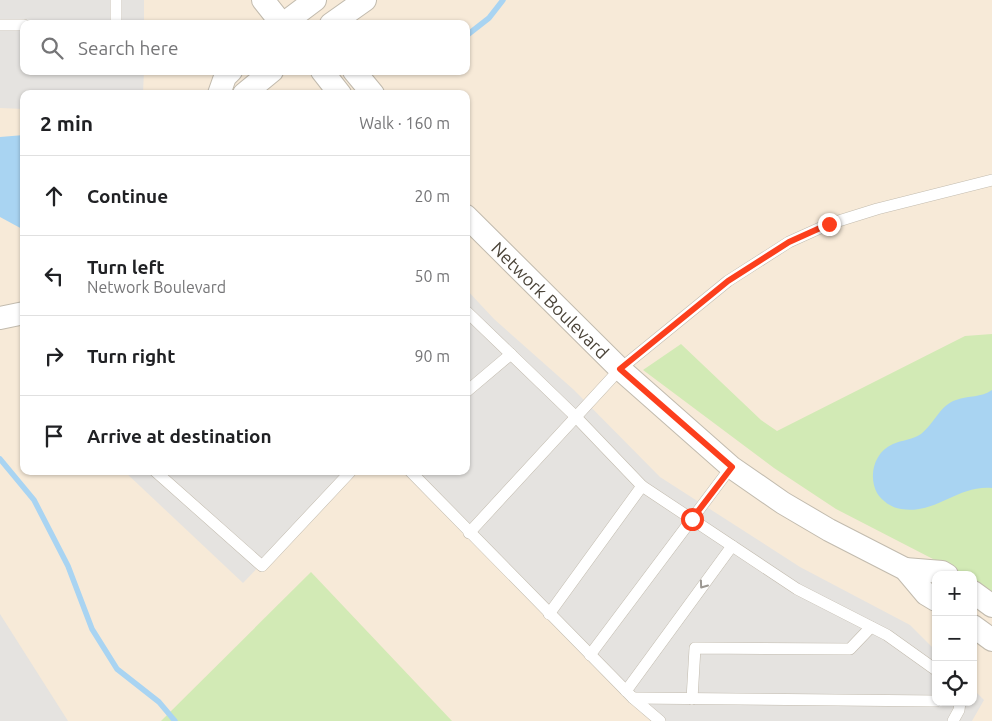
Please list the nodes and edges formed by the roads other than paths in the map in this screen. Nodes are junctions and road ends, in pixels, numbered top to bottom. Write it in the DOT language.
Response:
graph roads {
  1 [pos="116,0"];
  2 [pos="263,0"];
  3 [pos="365,0"];
  4 [pos="305,9"];
  5 [pos="116,20"];
  6 [pos="279,20"];
  7 [pos="288,20"];
  8 [pos="336,20"];
  9 [pos="0,25"];
  10 [pos="20,25"];
  11 [pos="227,75"];
  12 [pos="267,75"];
  13 [pos="325,75"];
  14 [pos="357,75"];
  15 [pos="220,90"];
  16 [pos="249,90"];
  17 [pos="337,90"];
  18 [pos="369,90"];
  19 [pos="992,180"];
  20 [pos="470,220"];
  21 [pos="20,313"];
  22 [pos="470,314"];
  23 [pos="0,318"];
  24 [pos="511,354"];
  25 [pos="620,369"];
  26 [pos="470,389"];
  27 [pos="575,416"];
  28 [pos="732,467"];
  29 [pos="160,475"];
  30 [pos="347,475"];
  31 [pos="414,475"];
  32 [pos="642,486"];
  33 [pos="692,519"];
  34 [pos="469,533"];
  35 [pos="732,546"];
  36 [pos="905,569"];
  37 [pos="932,571"];
  38 [pos="977,595"];
  39 [pos="932,598"];
  40 [pos="992,606"];
  41 [pos="549,614"];
  42 [pos="871,626"];
  43 [pos="977,629"];
  44 [pos="992,640"];
  45 [pos="590,655"];
  46 [pos="932,667"];
  47 [pos="629,694"];
  48 [pos="692,699"];
  49 [pos="932,701"];
  50 [pos="960,706"];
  51 [pos="660,721"];
  52 [pos="952,721"];
  1 -- 5 [label="lane"];
  2 -- 6 [label="street"];
  3 -- 8 [label="street"];
  4 -- 7 [label="street"];
  9 -- 10 [label="lane"];
  11 -- 15 [label="street"];
  12 -- 16 [label="street"];
  13 -- 17 [label="street"];
  14 -- 18 [label="street"];
  19 -- 25 [label="lane"];
  20 -- 25 [label="street, Network Boulevard"];
  21 -- 23 [label="street"];
  22 -- 24 [label="lane"];
  24 -- 26 [label="lane"];
  24 -- 27 [label="lane"];
  25 -- 27 [label="lane"];
  25 -- 28 [label="street, Network Boulevard"];
  27 -- 32 [label="lane"];
  27 -- 34 [label="lane"];
  28 -- 33 [label="lane"];
  28 -- 36 [label="street, Network Boulevard"];
  29 -- 30 [label="lane"];
  31 -- 34 [label="lane"];
  32 -- 33 [label="lane"];
  32 -- 41 [label="lane"];
  33 -- 35 [label="lane"];
  33 -- 45 [label="lane"];
  34 -- 41 [label="lane"];
  35 -- 42 [label="lane"];
  35 -- 47 [label="lane, one-way"];
  36 -- 37 [label="street, Network Boulevard"];
  36 -- 39 [label="street, Network Boulevard"];
  38 -- 40 [label="street"];
  41 -- 45 [label="lane"];
  42 -- 46 [label="lane"];
  42 -- 48 [label="lane"];
  43 -- 44 [label="street"];
  45 -- 47 [label="lane"];
  47 -- 48 [label="lane"];
  47 -- 51 [label="lane"];
  48 -- 49 [label="lane"];
  50 -- 52 [label="lane"];
}
